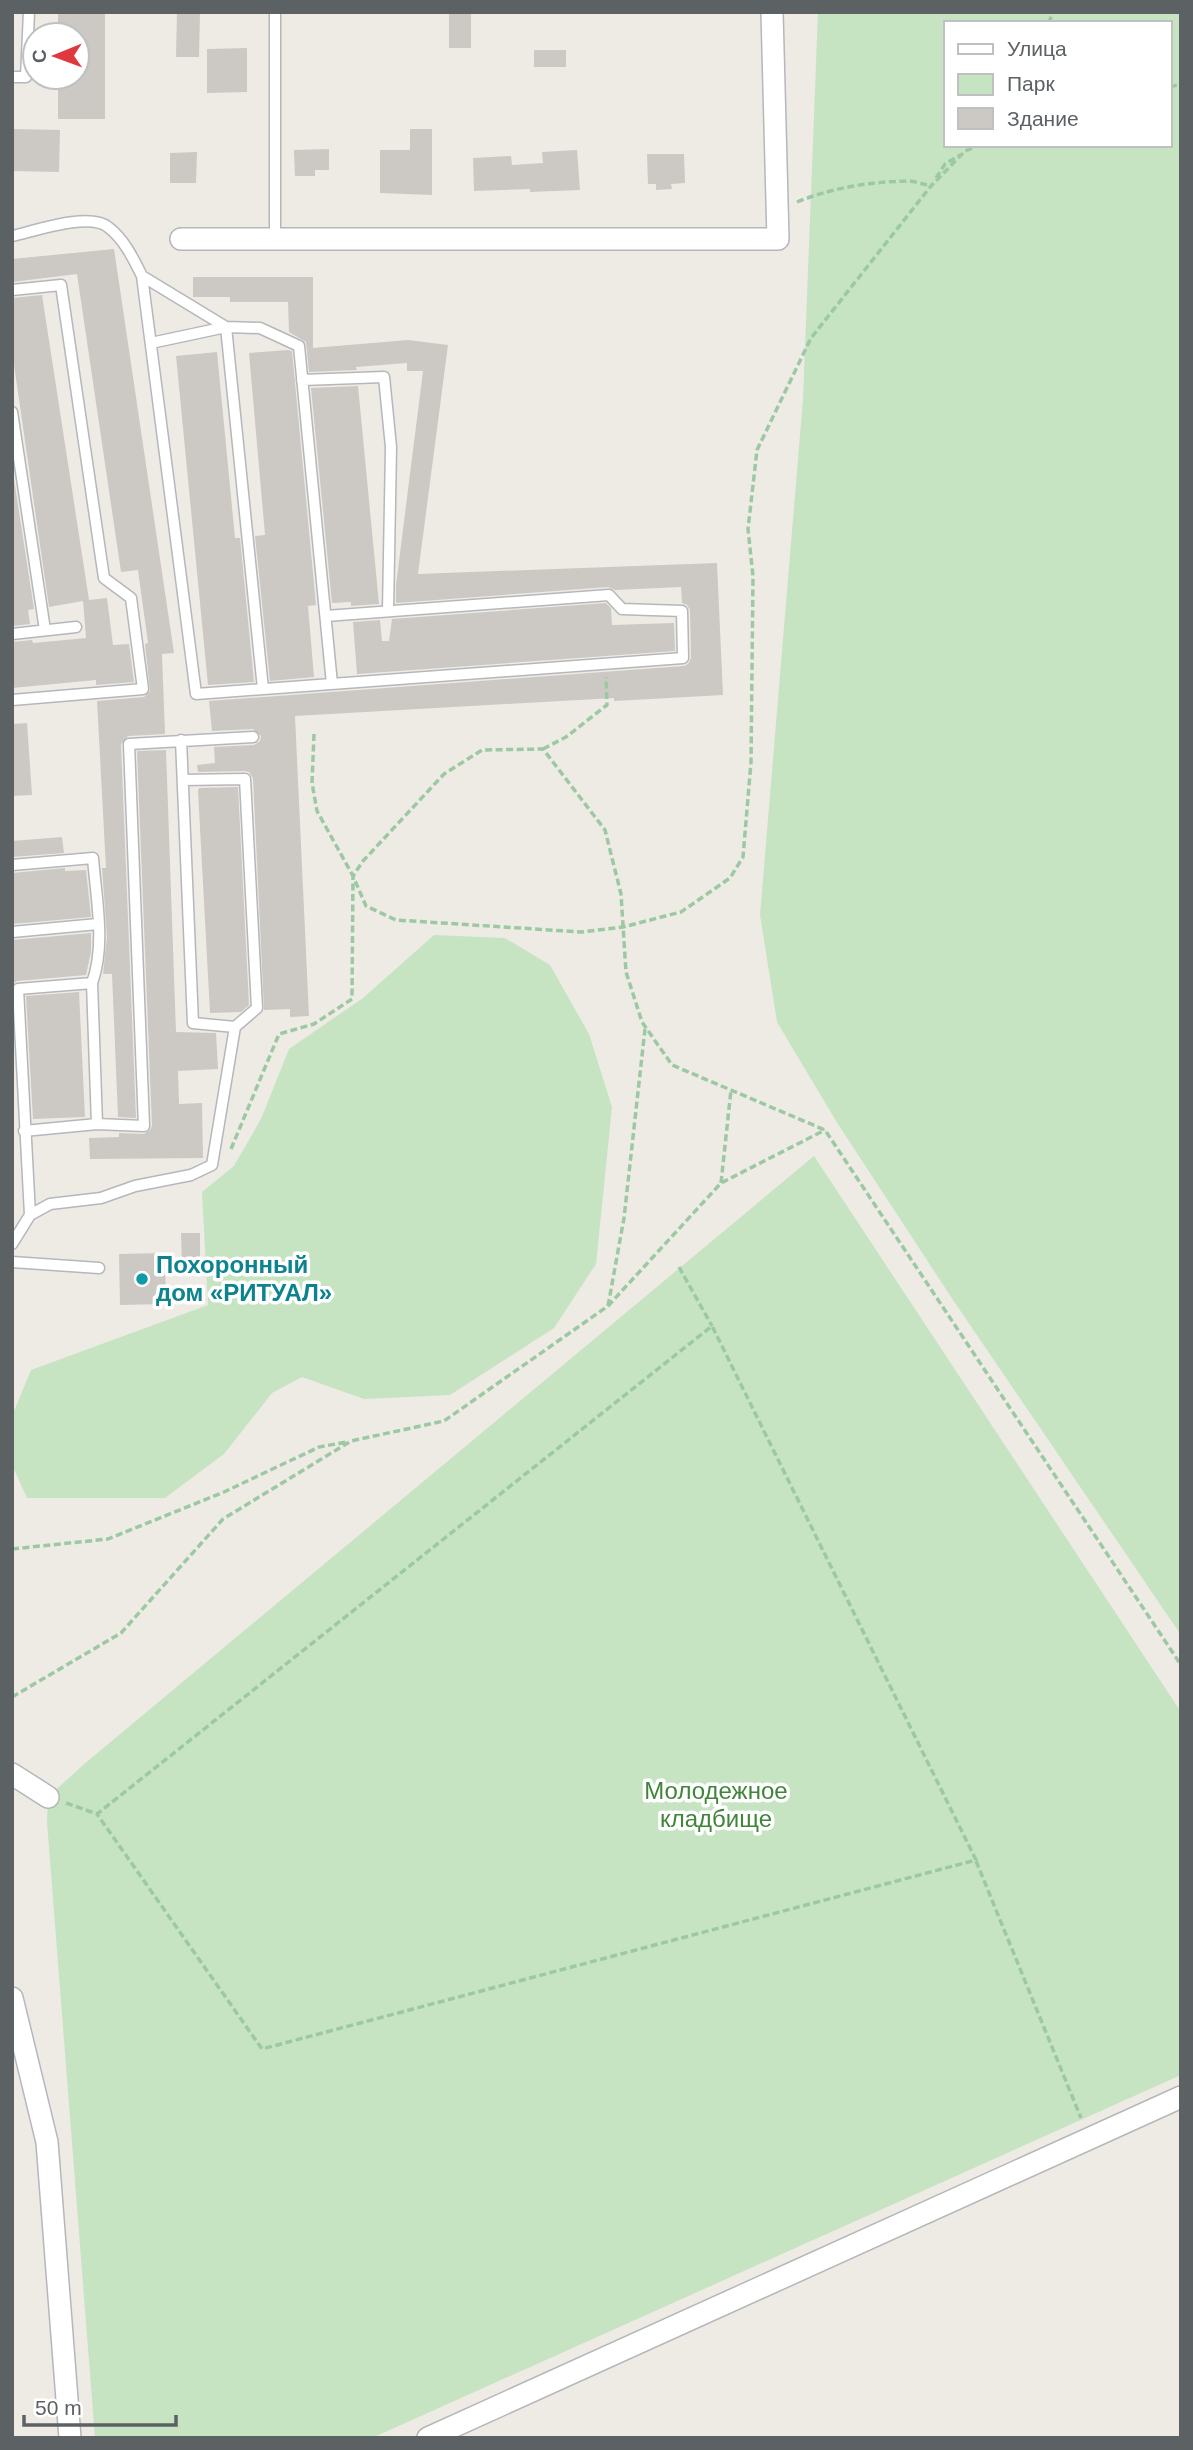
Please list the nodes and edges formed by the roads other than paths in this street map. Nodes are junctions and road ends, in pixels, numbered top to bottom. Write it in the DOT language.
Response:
graph roads {
  1 [pos="29,12"];
  2 [pos="275,12"];
  3 [pos="772,12"];
  4 [pos="12,78"];
  5 [pos="12,236"];
  6 [pos="181,239"];
  7 [pos="275,239"];
  8 [pos="142,276"];
  9 [pos="12,290"];
  10 [pos="226,327"];
  11 [pos="151,343"];
  12 [pos="302,380"];
  13 [pos="12,412"];
  14 [pos="388,611"];
  15 [pos="326,616"];
  16 [pos="76,626"];
  17 [pos="45,630"];
  18 [pos="12,634"];
  19 [pos="332,684"];
  20 [pos="263,689"];
  21 [pos="12,700"];
  22 [pos="253,737"];
  23 [pos="181,740"];
  24 [pos="183,780"];
  25 [pos="12,865"];
  26 [pos="98,924"];
  27 [pos="12,932"];
  28 [pos="92,983"];
  29 [pos="234,1027"];
  30 [pos="97,1124"];
  31 [pos="25,1135"];
  32 [pos="12,1140"];
  33 [pos="30,1215"];
  34 [pos="12,1244"];
  35 [pos="12,1262"];
  36 [pos="99,1268"];
  37 [pos="12,1774"];
  38 [pos="48,1797"];
  39 [pos="12,1998"];
  40 [pos="1181,2097"];
  41 [pos="70,2438"];
  42 [pos="428,2438"];
  1 -- 4 [label="lane"];
  2 -- 7 [label="lane"];
  3 -- 7 [label="street"];
  5 -- 8 [label="lane"];
  6 -- 7 [label="street"];
  8 -- 10 [label="lane"];
  8 -- 11 [label="lane"];
  9 -- 21 [label="lane"];
  10 -- 11 [label="lane"];
  10 -- 12 [label="lane"];
  10 -- 20 [label="lane"];
  11 -- 20 [label="lane"];
  12 -- 14 [label="lane"];
  12 -- 15 [label="lane"];
  13 -- 17 [label="lane"];
  14 -- 15 [label="lane"];
  14 -- 19 [label="lane"];
  15 -- 19 [label="lane"];
  16 -- 17 [label="lane"];
  17 -- 18 [label="lane"];
  19 -- 20 [label="lane"];
  22 -- 23 [label="lane"];
  23 -- 24 [label="lane"];
  23 -- 30 [label="lane"];
  24 -- 29 [label="lane"];
  24 -- 29 [label="lane"];
  25 -- 26 [label="lane"];
  26 -- 27 [label="lane"];
  26 -- 28 [label="lane"];
  28 -- 30 [label="lane"];
  28 -- 31 [label="lane"];
  29 -- 33 [label="lane"];
  30 -- 31 [label="lane"];
  31 -- 32 [label="lane"];
  31 -- 33 [label="lane"];
  33 -- 34 [label="lane"];
  35 -- 36 [label="lane"];
  37 -- 38 [label="street"];
  39 -- 41 [label="street"];
  40 -- 42 [label="street"];
}
